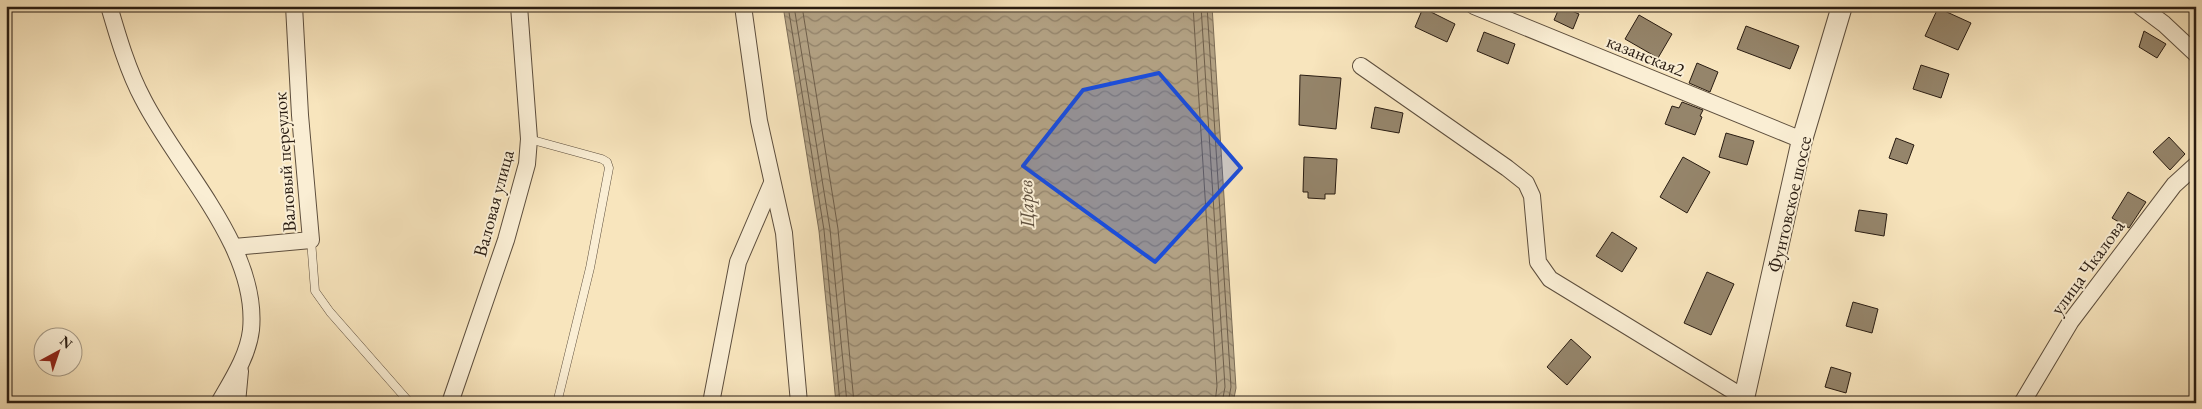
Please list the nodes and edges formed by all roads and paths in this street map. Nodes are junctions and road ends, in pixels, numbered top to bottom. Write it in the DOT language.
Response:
graph roads {
  1 [pos="109,6"];
  2 [pos="294,6"];
  3 [pos="519,6"];
  4 [pos="743,6"];
  5 [pos="1474,6"];
  6 [pos="1842,6"];
  7 [pos="2140,6"];
  8 [pos="2196,54"];
  9 [pos="1361,66"];
  10 [pos="529,139"];
  11 [pos="1802,140"];
  12 [pos="2196,165"];
  13 [pos="772,183"];
  14 [pos="311,240"];
  15 [pos="234,248"];
  16 [pos="241,364"];
  17 [pos="1743,400"];
  18 [pos="219,403"];
  19 [pos="237,403"];
  20 [pos="410,403"];
  21 [pos="450,403"];
  22 [pos="557,403"];
  23 [pos="711,403"];
  24 [pos="799,403"];
  25 [pos="2022,403"];
  1 -- 15 [label="street"];
  2 -- 14 [label="street, Валовый переулок"];
  3 -- 10 [label="street, Валовая улица"];
  4 -- 13 [label="street"];
  5 -- 11 [label="street, казанская2"];
  6 -- 11 [label="street, Фунтовское шоссе"];
  7 -- 8 [label="street"];
  9 -- 17 [label="street"];
  10 -- 21 [label="street, Валовая улица"];
  10 -- 22 [label="lane"];
  11 -- 17 [label="street, Фунтовское шоссе"];
  12 -- 25 [label="street, улица Чкалова"];
  13 -- 23 [label="street"];
  13 -- 24 [label="street"];
  14 -- 15 [label="street, Валовый переулок"];
  14 -- 20 [label="lane"];
  15 -- 16 [label="street"];
  16 -- 18 [label="street"];
  16 -- 19 [label="street"];
}
